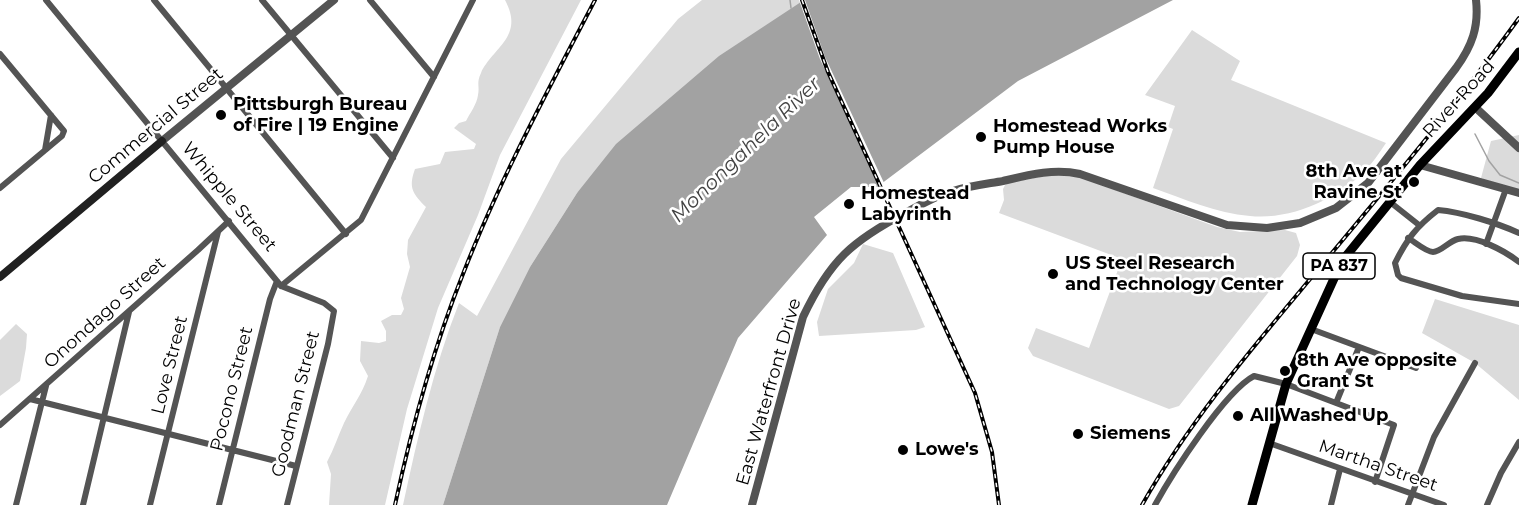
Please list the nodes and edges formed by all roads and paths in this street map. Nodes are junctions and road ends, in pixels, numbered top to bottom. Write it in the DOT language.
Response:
graph roads {
  1 [pos="46,0"];
  2 [pos="154,0"];
  3 [pos="262,0"];
  4 [pos="334,0"];
  5 [pos="370,0"];
  6 [pos="473,0"];
  7 [pos="1476,0"];
  8 [pos="291,36"];
  9 [pos="1519,52"];
  10 [pos="0,54"];
  11 [pos="434,77"];
  12 [pos="227,88"];
  13 [pos="1476,108"];
  14 [pos="51,115"];
  15 [pos="162,141"];
  16 [pos="1519,148"];
  17 [pos="45,150"];
  18 [pos="393,158"];
  19 [pos="1420,165"];
  20 [pos="0,188"];
  21 [pos="1506,189"];
  22 [pos="1519,194"];
  23 [pos="1390,201"];
  24 [pos="229,221"];
  25 [pos="1493,224"];
  26 [pos="1419,225"];
  27 [pos="218,232"];
  28 [pos="1519,233"];
  29 [pos="346,234"];
  30 [pos="1408,238"];
  31 [pos="1485,244"];
  32 [pos="1519,262"];
  33 [pos="0,277"];
  34 [pos="279,284"];
  35 [pos="1519,304"];
  36 [pos="129,311"];
  37 [pos="334,311"];
  38 [pos="1311,328"];
  39 [pos="1359,347"];
  40 [pos="1475,363"];
  41 [pos="1416,368"];
  42 [pos="1286,384"];
  43 [pos="46,386"];
  44 [pos="30,399"];
  45 [pos="41,402"];
  46 [pos="1336,403"];
  47 [pos="104,418"];
  48 [pos="0,425"];
  49 [pos="168,434"];
  50 [pos="1519,442"];
  51 [pos="1269,443"];
  52 [pos="232,450"];
  53 [pos="296,466"];
  54 [pos="1340,469"];
  55 [pos="1375,482"];
  56 [pos="1411,495"];
  57 [pos="16,505"];
  58 [pos="82,505"];
  59 [pos="150,505"];
  60 [pos="219,505"];
  61 [pos="287,505"];
  62 [pos="752,505"];
  63 [pos="1155,505"];
  64 [pos="1252,505"];
  65 [pos="1331,505"];
  66 [pos="1408,505"];
  67 [pos="1444,505"];
  68 [pos="1487,505"];
  1 -- 15 [label="street, Whipple Street"];
  2 -- 12 [label="street"];
  3 -- 8 [label="street"];
  4 -- 8 [label="street, Commercial Street"];
  5 -- 11 [label="street"];
  6 -- 11 [label="street"];
  7 -- 62 [label="street, East Waterfront Drive"];
  8 -- 12 [label="street, Commercial Street"];
  8 -- 18 [label="street"];
  9 -- 13 [label="main road, River Road / PA 837"];
  10 -- 14 [label="street"];
  11 -- 18 [label="street"];
  12 -- 15 [label="street, Commercial Street"];
  12 -- 29 [label="street"];
  13 -- 16 [label="street"];
  13 -- 19 [label="main road, River Road / PA 837"];
  14 -- 17 [label="street"];
  14 -- 17 [label="street"];
  15 -- 24 [label="street, Whipple Street"];
  15 -- 33 [label="main road, Commercial Street"];
  17 -- 20 [label="street"];
  18 -- 29 [label="street"];
  19 -- 21 [label="street"];
  19 -- 23 [label="main road, PA 837"];
  21 -- 22 [label="street"];
  21 -- 25 [label="street"];
  23 -- 26 [label="street"];
  23 -- 38 [label="main road, PA 837"];
  24 -- 27 [label="street, Onondago Street"];
  24 -- 34 [label="street, Whipple Street"];
  25 -- 26 [label="street"];
  25 -- 28 [label="street"];
  25 -- 31 [label="street"];
  26 -- 30 [label="street"];
  27 -- 36 [label="street, Onondago Street"];
  27 -- 49 [label="street, Love Street"];
  29 -- 34 [label="street"];
  30 -- 31 [label="street"];
  30 -- 35 [label="street"];
  31 -- 32 [label="street"];
  34 -- 37 [label="street, Whipple Street"];
  34 -- 52 [label="street, Pocono Street"];
  36 -- 43 [label="street, Onondago Street"];
  36 -- 47 [label="street"];
  37 -- 53 [label="street, Goodman Street"];
  38 -- 39 [label="street"];
  38 -- 42 [label="main road, PA 837"];
  39 -- 41 [label="street"];
  39 -- 46 [label="street"];
  40 -- 56 [label="street"];
  42 -- 46 [label="street"];
  42 -- 51 [label="main road, PA 837"];
  42 -- 63 [label="street"];
  43 -- 44 [label="street, Onondago Street"];
  43 -- 45 [label="street"];
  44 -- 45 [label="street"];
  44 -- 48 [label="street, Onondago Street"];
  45 -- 47 [label="street"];
  45 -- 57 [label="street"];
  46 -- 55 [label="street"];
  47 -- 49 [label="street"];
  47 -- 58 [label="street"];
  49 -- 52 [label="street"];
  49 -- 59 [label="street, Love Street"];
  50 -- 68 [label="street"];
  51 -- 54 [label="street, Martha Street"];
  51 -- 64 [label="main road, PA 837"];
  52 -- 53 [label="street"];
  52 -- 60 [label="street, Pocono Street"];
  53 -- 61 [label="street, Goodman Street"];
  54 -- 55 [label="street, Martha Street"];
  54 -- 65 [label="street"];
  55 -- 56 [label="street, Martha Street"];
  56 -- 66 [label="street"];
  56 -- 67 [label="street, Martha Street"];
}
